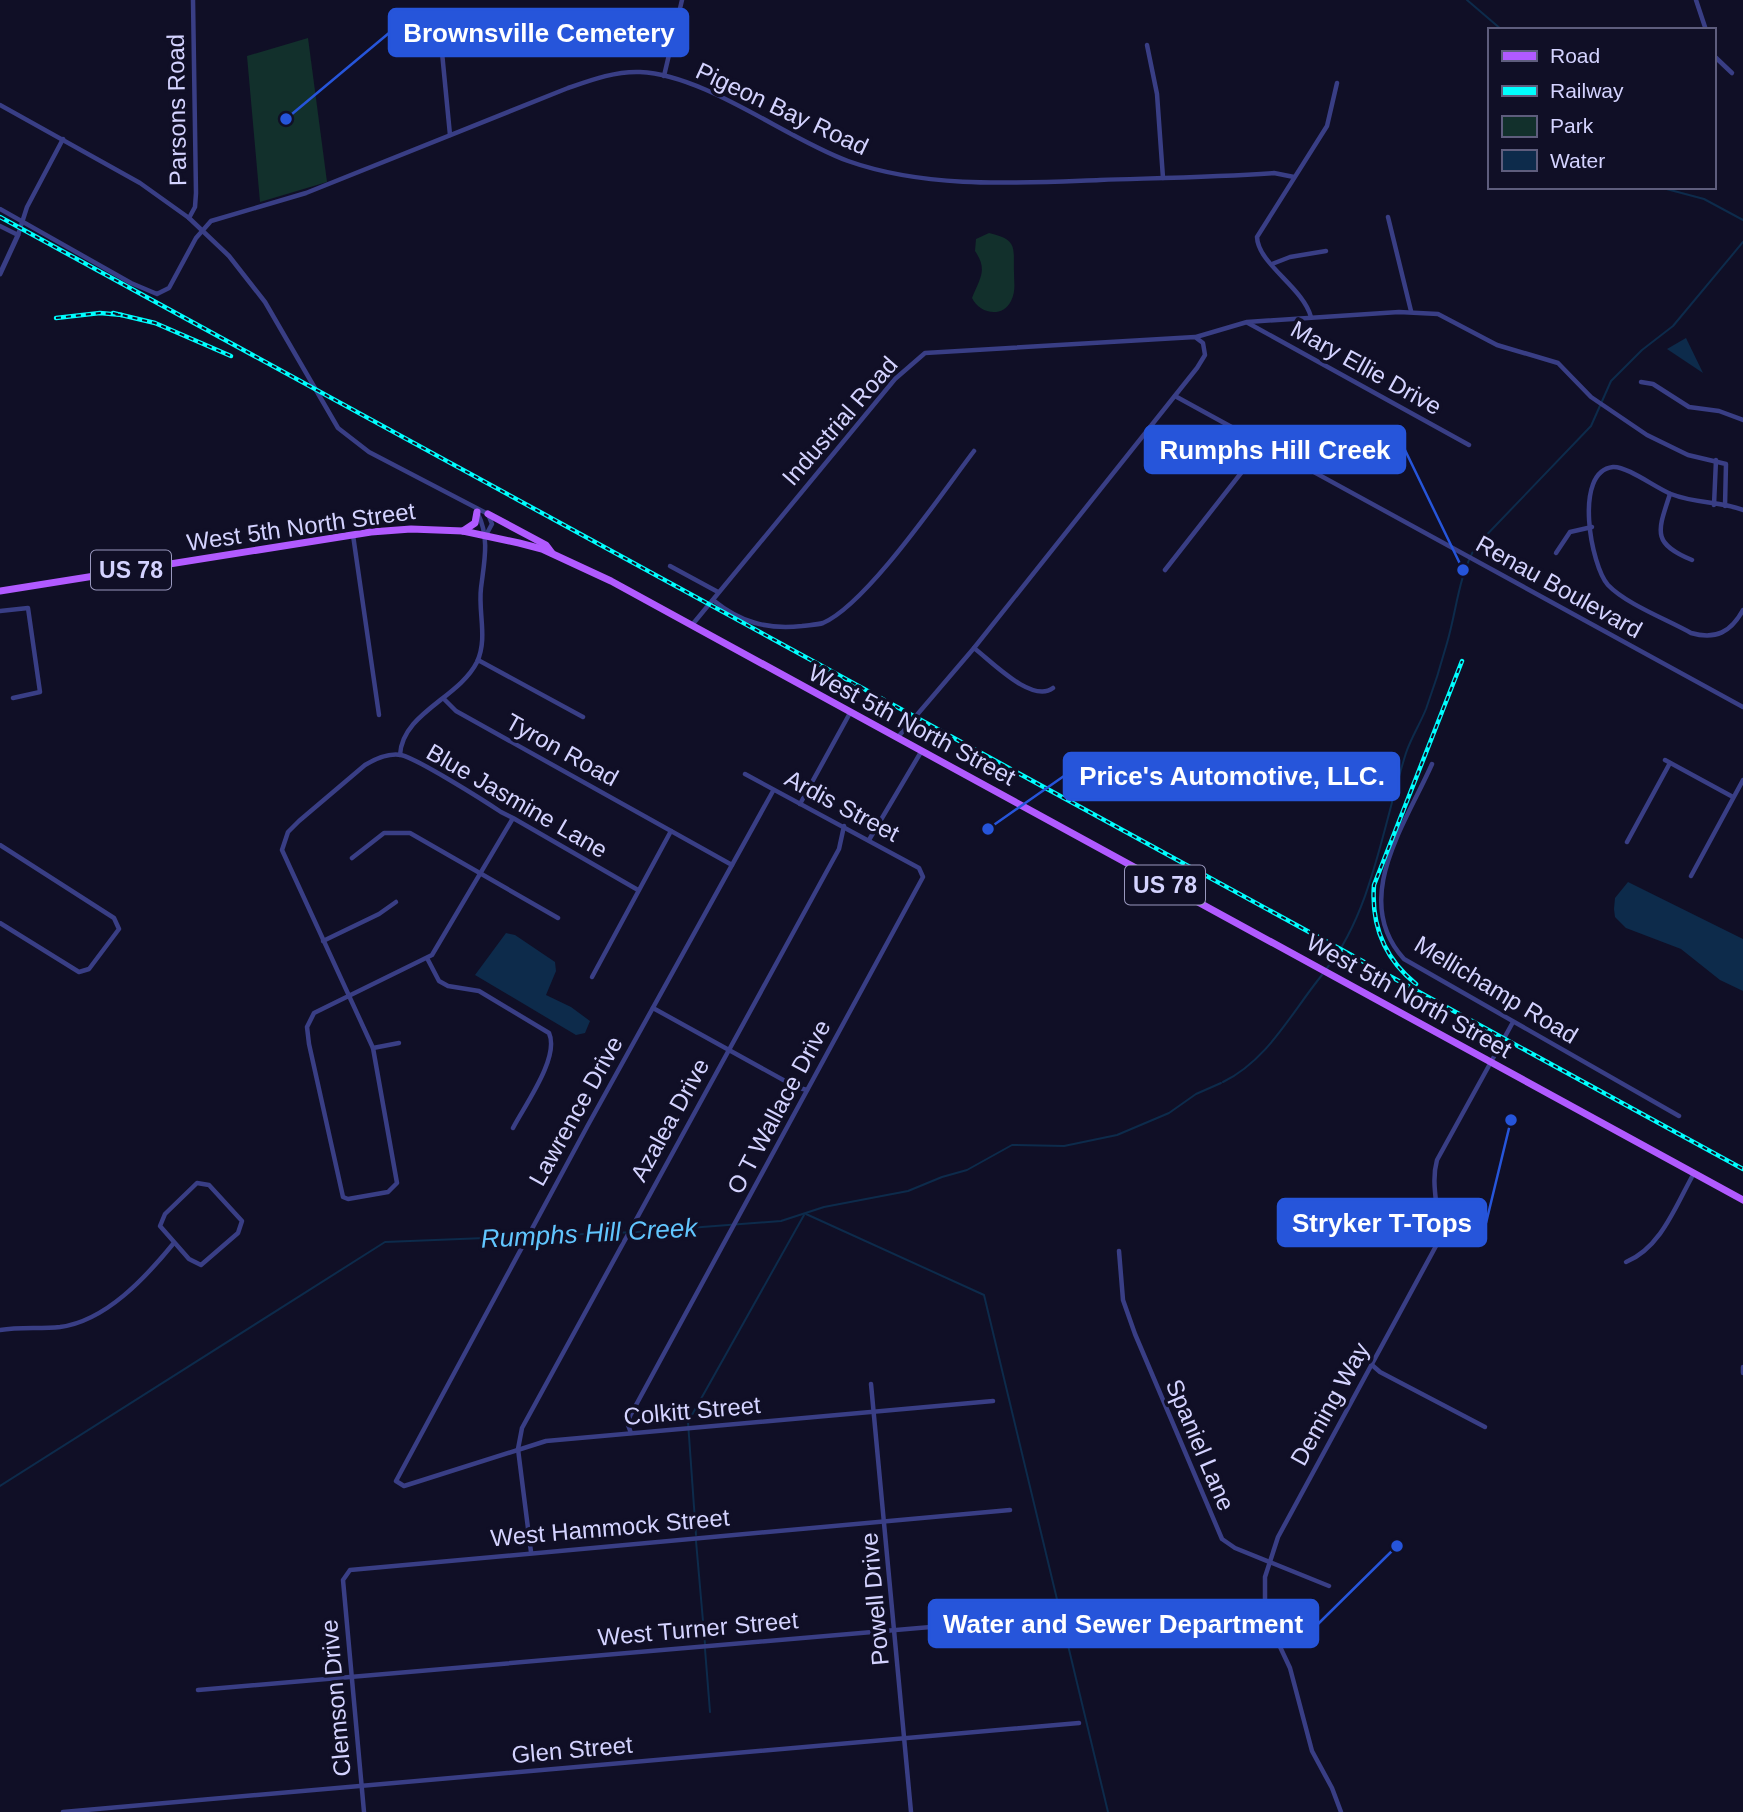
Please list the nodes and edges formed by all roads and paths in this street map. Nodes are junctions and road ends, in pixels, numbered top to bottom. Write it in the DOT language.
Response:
graph roads {
  1 [pos="193,0"];
  2 [pos="682,0"];
  3 [pos="1696,0"];
  4 [pos="1705,28"];
  5 [pos="441,42"];
  6 [pos="1147,45"];
  7 [pos="1715,57"];
  8 [pos="1732,73"];
  9 [pos="664,76"];
  10 [pos="1338,83"];
  11 [pos="0,104"];
  12 [pos="450,135"];
  13 [pos="63,139"];
  14 [pos="1294,177"];
  15 [pos="1163,178"];
  16 [pos="0,209"];
  17 [pos="1388,217"];
  18 [pos="189,218"];
  19 [pos="22,222"];
  20 [pos="0,226"];
  21 [pos="202,230"];
  22 [pos="18,236"];
  23 [pos="1326,251"];
  24 [pos="1272,264"];
  25 [pos="0,274"];
  26 [pos="1411,311"];
  27 [pos="1311,317"];
  28 [pos="1247,322"];
  29 [pos="1195,337"];
  30 [pos="1642,382"];
  31 [pos="1175,397"];
  32 [pos="1743,420"];
  33 [pos="1263,445"];
  34 [pos="1469,445"];
  35 [pos="974,451"];
  36 [pos="1716,460"];
  37 [pos="1671,494"];
  38 [pos="464,502"];
  39 [pos="1714,505"];
  40 [pos="1725,506"];
  41 [pos="1743,510"];
  42 [pos="477,512"];
  43 [pos="488,514"];
  44 [pos="1592,527"];
  45 [pos="463,531"];
  46 [pos="353,535"];
  47 [pos="486,535"];
  48 [pos="1556,553"];
  49 [pos="552,554"];
  50 [pos="1692,560"];
  51 [pos="670,566"];
  52 [pos="1165,570"];
  53 [pos="0,591"];
  54 [pos="718,592"];
  55 [pos="713,600"];
  56 [pos="1743,610"];
  57 [pos="0,611"];
  58 [pos="691,626"];
  59 [pos="974,648"];
  60 [pos="478,660"];
  61 [pos="1053,688"];
  62 [pos="13,698"];
  63 [pos="444,699"];
  64 [pos="1743,707"];
  65 [pos="850,713"];
  66 [pos="379,715"];
  67 [pos="583,717"];
  68 [pos="896,738"];
  69 [pos="921,752"];
  70 [pos="400,755"];
  71 [pos="1432,764"];
  72 [pos="745,774"];
  73 [pos="1743,780"];
  74 [pos="773,791"];
  75 [pos="1733,797"];
  76 [pos="800,804"];
  77 [pos="513,818"];
  78 [pos="844,827"];
  79 [pos="669,830"];
  80 [pos="869,840"];
  81 [pos="1627,842"];
  82 [pos="0,845"];
  83 [pos="352,858"];
  84 [pos="732,865"];
  85 [pos="921,871"];
  86 [pos="480,874"];
  87 [pos="1691,876"];
  88 [pos="638,890"];
  89 [pos="396,902"];
  90 [pos="558,918"];
  91 [pos="0,923"];
  92 [pos="323,941"];
  93 [pos="427,958"];
  94 [pos="592,976"];
  95 [pos="348,996"];
  96 [pos="653,1008"];
  97 [pos="1513,1022"];
  98 [pos="399,1043"];
  99 [pos="373,1048"];
  100 [pos="729,1050"];
  101 [pos="1489,1063"];
  102 [pos="807,1090"];
  103 [pos="1679,1116"];
  104 [pos="513,1128"];
  105 [pos="1693,1175"];
  106 [pos="1743,1200"];
  107 [pos="173,1244"];
  108 [pos="1119,1251"];
  109 [pos="1626,1262"];
  110 [pos="0,1330"];
  111 [pos="1372,1365"];
  112 [pos="1743,1367"];
  113 [pos="1743,1373"];
  114 [pos="872,1384"];
  115 [pos="993,1401"];
  116 [pos="876,1413"];
  117 [pos="1485,1427"];
  118 [pos="632,1434"];
  119 [pos="518,1449"];
  120 [pos="400,1485"];
  121 [pos="1010,1510"];
  122 [pos="886,1522"];
  123 [pos="531,1552"];
  124 [pos="1269,1559"];
  125 [pos="343,1580"];
  126 [pos="1329,1586"];
  127 [pos="1046,1617"];
  128 [pos="895,1630"];
  129 [pos="352,1677"];
  130 [pos="198,1690"];
  131 [pos="1079,1723"];
  132 [pos="904,1738"];
  133 [pos="362,1786"];
  134 [pos="69,1811"];
  135 [pos="63,1812"];
  136 [pos="364,1812"];
  137 [pos="911,1812"];
  138 [pos="1341,1812"];
  1 -- 18 [label="street, Parsons Road"];
  2 -- 9 [label="street"];
  3 -- 4 [label="street"];
  5 -- 12 [label="street"];
  6 -- 15 [label="street"];
  7 -- 8 [label="street"];
  9 -- 12 [label="street, Pigeon Bay Road"];
  9 -- 15 [label="street, Pigeon Bay Road"];
  10 -- 14 [label="street"];
  11 -- 13 [label="street"];
  12 -- 21 [label="street, Pigeon Bay Road"];
  13 -- 18 [label="street"];
  13 -- 19 [label="street"];
  14 -- 15 [label="street, Pigeon Bay Road"];
  14 -- 24 [label="street"];
  16 -- 19 [label="street"];
  17 -- 26 [label="street"];
  18 -- 21 [label="street"];
  19 -- 21 [label="street"];
  19 -- 22 [label="street"];
  20 -- 22 [label="street"];
  21 -- 38 [label="street"];
  22 -- 25 [label="street"];
  23 -- 24 [label="street"];
  24 -- 27 [label="street"];
  26 -- 27 [label="street, Industrial Road"];
  26 -- 36 [label="street, Industrial Road"];
  27 -- 28 [label="street, Industrial Road"];
  28 -- 29 [label="street, Industrial Road"];
  28 -- 34 [label="street, Mary Ellie Drive"];
  29 -- 31 [label="street"];
  29 -- 54 [label="street, Industrial Road"];
  30 -- 32 [label="street"];
  31 -- 33 [label="street, Renau Boulevard"];
  31 -- 59 [label="street"];
  33 -- 52 [label="street"];
  33 -- 64 [label="street, Renau Boulevard"];
  35 -- 55 [label="street"];
  36 -- 39 [label="street"];
  36 -- 40 [label="street"];
  37 -- 39 [label="street"];
  37 -- 44 [label="street"];
  37 -- 50 [label="street"];
  38 -- 42 [label="street"];
  38 -- 43 [label="street"];
  39 -- 40 [label="street"];
  40 -- 41 [label="street"];
  42 -- 45 [label="main road"];
  42 -- 47 [label="street"];
  43 -- 47 [label="street"];
  43 -- 49 [label="main road"];
  44 -- 48 [label="street"];
  44 -- 56 [label="street"];
  45 -- 46 [label="main road, West 5th North Street / US 78"];
  45 -- 47 [label="main road, West 5th North Street / US 78"];
  46 -- 53 [label="main road, West 5th North Street / US 78"];
  46 -- 66 [label="street"];
  47 -- 49 [label="main road, West 5th North Street / US 78"];
  47 -- 60 [label="street"];
  49 -- 58 [label="main road, West 5th North Street / US 78"];
  51 -- 54 [label="street"];
  54 -- 55 [label="street, Industrial Road"];
  55 -- 58 [label="street, Industrial Road"];
  57 -- 62 [label="street"];
  58 -- 65 [label="main road, West 5th North Street / US 78"];
  59 -- 61 [label="street"];
  59 -- 68 [label="street"];
  60 -- 63 [label="street"];
  60 -- 67 [label="street"];
  63 -- 70 [label="street"];
  63 -- 79 [label="street, Tyron Road"];
  65 -- 68 [label="main road, West 5th North Street / US 78"];
  65 -- 76 [label="street"];
  68 -- 69 [label="main road, West 5th North Street / US 78"];
  69 -- 80 [label="street"];
  69 -- 101 [label="main road, West 5th North Street / US 78"];
  70 -- 77 [label="street, Blue Jasmine Lane"];
  70 -- 92 [label="street, Blue Jasmine Lane"];
  71 -- 97 [label="street, Mellichamp Road"];
  72 -- 74 [label="street, Ardis Street"];
  73 -- 75 [label="street"];
  74 -- 76 [label="street, Ardis Street"];
  74 -- 84 [label="street, Lawrence Drive"];
  75 -- 81 [label="street"];
  75 -- 87 [label="street"];
  76 -- 78 [label="street, Ardis Street"];
  77 -- 86 [label="street"];
  77 -- 88 [label="street, Blue Jasmine Lane"];
  78 -- 80 [label="street, Ardis Street"];
  78 -- 100 [label="street, Azalea Drive"];
  79 -- 84 [label="street, Tyron Road"];
  79 -- 88 [label="street"];
  80 -- 85 [label="street, Ardis Street"];
  82 -- 91 [label="street"];
  83 -- 86 [label="street"];
  84 -- 96 [label="street, Lawrence Drive"];
  85 -- 102 [label="street, O T Wallace Drive"];
  86 -- 90 [label="street"];
  86 -- 93 [label="street"];
  88 -- 94 [label="street"];
  89 -- 92 [label="street"];
  92 -- 95 [label="street, Blue Jasmine Lane"];
  93 -- 95 [label="street"];
  93 -- 104 [label="street"];
  95 -- 99 [label="street, Blue Jasmine Lane"];
  95 -- 99 [label="street, Blue Jasmine Lane"];
  96 -- 100 [label="street"];
  96 -- 120 [label="street, Lawrence Drive"];
  97 -- 101 [label="street, Deming Way"];
  97 -- 103 [label="street, Mellichamp Road"];
  98 -- 99 [label="street"];
  100 -- 102 [label="street"];
  100 -- 119 [label="street, Azalea Drive"];
  101 -- 105 [label="main road, West 5th North Street / US 78"];
  101 -- 111 [label="street, Deming Way"];
  102 -- 118 [label="street, O T Wallace Drive"];
  105 -- 106 [label="main road, West 5th North Street / US 78"];
  105 -- 109 [label="street"];
  107 -- 107 [label="street"];
  107 -- 110 [label="street"];
  108 -- 124 [label="street, Spaniel Lane"];
  111 -- 117 [label="street"];
  111 -- 124 [label="street, Deming Way"];
  112 -- 113 [label="street"];
  114 -- 116 [label="street, Powell Drive"];
  115 -- 116 [label="street, Colkitt Street"];
  116 -- 118 [label="street, Colkitt Street"];
  116 -- 122 [label="street, Powell Drive"];
  118 -- 119 [label="street, Colkitt Street"];
  119 -- 120 [label="street, Colkitt Street"];
  119 -- 123 [label="street, Azalea Drive"];
  121 -- 122 [label="street, West Hammock Street"];
  122 -- 123 [label="street, West Hammock Street"];
  122 -- 128 [label="street, Powell Drive"];
  123 -- 125 [label="street, West Hammock Street"];
  124 -- 126 [label="street, Spaniel Lane"];
  124 -- 138 [label="street, Deming Way"];
  125 -- 129 [label="street, Clemson Drive"];
  127 -- 128 [label="street, West Turner Street"];
  128 -- 129 [label="street, West Turner Street"];
  128 -- 132 [label="street, Powell Drive"];
  129 -- 130 [label="street, West Turner Street"];
  129 -- 133 [label="street, Clemson Drive"];
  131 -- 132 [label="street, Glen Street"];
  132 -- 133 [label="street, Glen Street"];
  132 -- 137 [label="street, Powell Drive"];
  133 -- 134 [label="street, Glen Street"];
  133 -- 136 [label="street, Clemson Drive"];
  134 -- 135 [label="street, Glen Street"];
}
